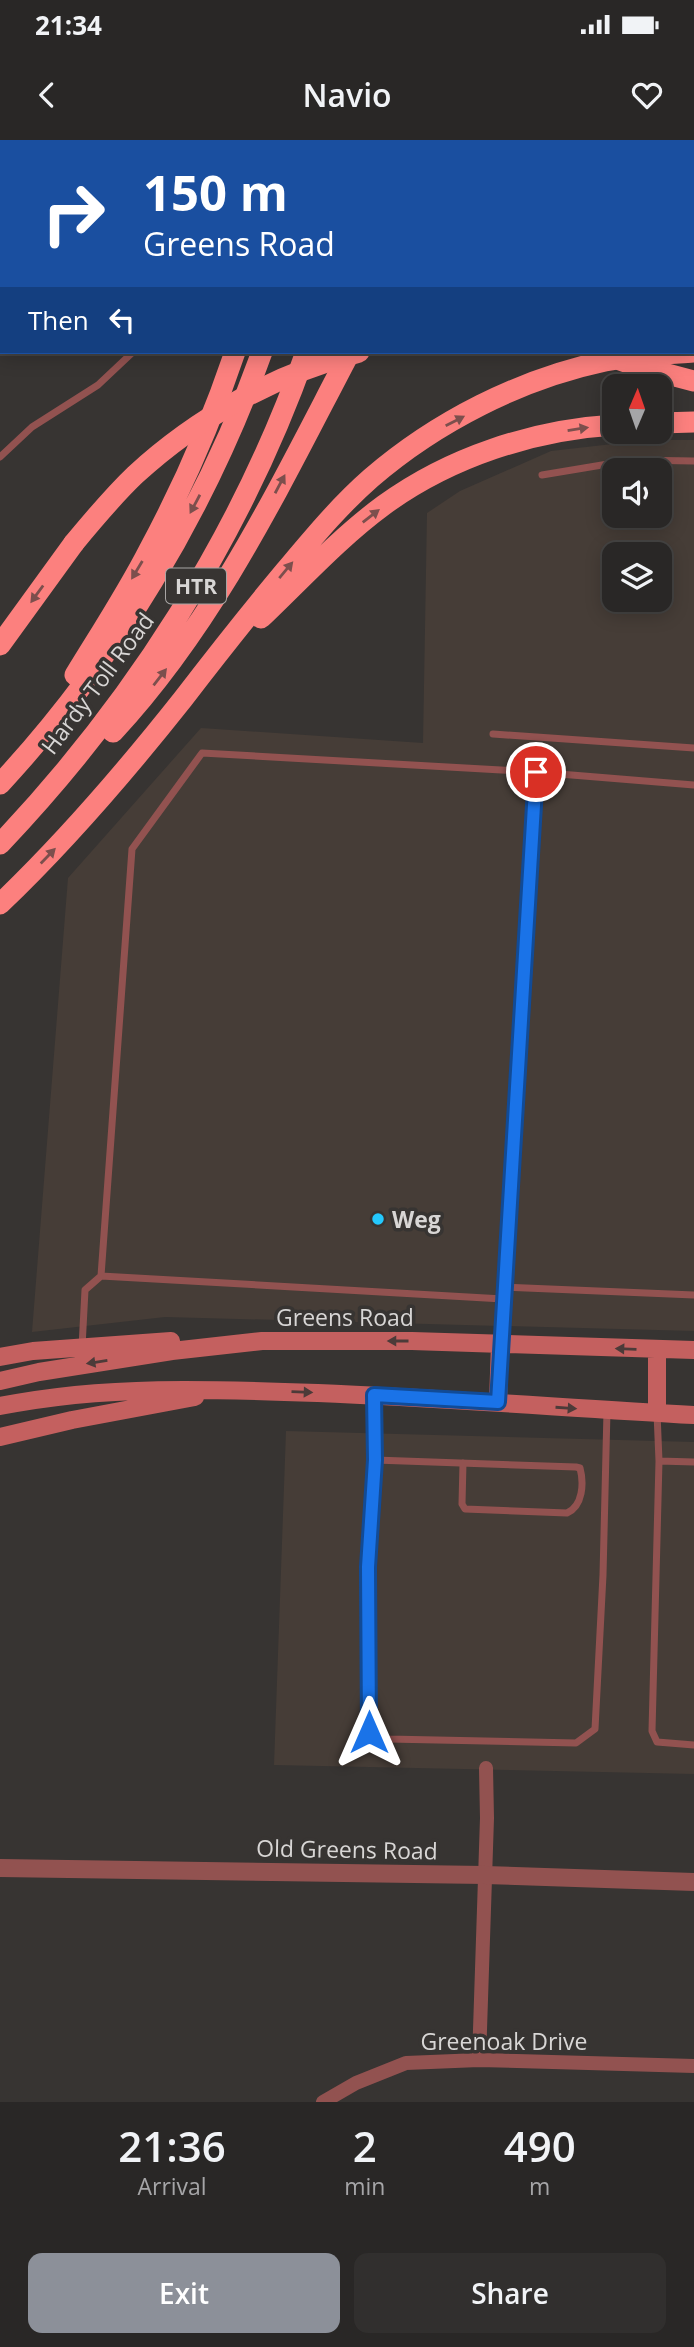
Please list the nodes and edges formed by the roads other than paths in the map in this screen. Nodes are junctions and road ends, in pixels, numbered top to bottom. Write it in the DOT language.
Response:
graph roads {
  1 [pos="131,354"];
  2 [pos="234,354"];
  3 [pos="261,354"];
  4 [pos="305,354"];
  5 [pos="349,354"];
  6 [pos="352,354"];
  7 [pos="604,354"];
  8 [pos="658,354"];
  9 [pos="694,381"];
  10 [pos="694,422"];
  11 [pos="672,423"];
  12 [pos="602,427"];
  13 [pos="0,457"];
  14 [pos="694,461"];
  15 [pos="542,475"];
  16 [pos="0,645"];
  17 [pos="182,700"];
  18 [pos="493,734"];
  19 [pos="34,745"];
  20 [pos="694,748"];
  21 [pos="536,772"];
  22 [pos="0,784"];
  23 [pos="694,785"];
  24 [pos="44,795"];
  25 [pos="0,844"];
  26 [pos="0,904"];
  27 [pos="101,1276"];
  28 [pos="504,1287"];
  29 [pos="694,1296"];
  30 [pos="503,1298"];
  31 [pos="262,1341"];
  32 [pos="500,1344"];
  33 [pos="82,1347"];
  34 [pos="657,1350"];
  35 [pos="694,1350"];
  36 [pos="0,1357"];
  37 [pos="0,1381"];
  38 [pos="233,1390"];
  39 [pos="374,1395"];
  40 [pos="498,1402"];
  41 [pos="0,1406"];
  42 [pos="607,1411"];
  43 [pos="657,1413"];
  44 [pos="694,1415"];
  45 [pos="0,1437"];
  46 [pos="375,1460"];
  47 [pos="659,1461"];
  48 [pos="694,1462"];
  49 [pos="463,1463"];
  50 [pos="694,1745"];
  51 [pos="486,1768"];
  52 [pos="0,1868"];
  53 [pos="485,1875"];
  54 [pos="694,1882"];
  55 [pos="479,2060"];
  56 [pos="694,2066"];
  57 [pos="323,2102"];
  1 -- 13 [label="lane"];
  2 -- 19 [label="highway, one-way"];
  3 -- 19 [label="highway, Hardy Toll Road / HTR, one-way"];
  4 -- 24 [label="highway, Hardy Toll Road / HTR"];
  24 -- 5 [label="highway, one-way"];
  6 -- 16 [label="highway, one-way, bridge"];
  7 -- 9 [label="highway, bridge"];
  17 -- 8 [label="highway, one-way"];
  10 -- 11 [label="highway"];
  17 -- 12 [label="highway, one-way"];
  14 -- 15 [label="lane"];
  26 -- 17 [label="highway, one-way"];
  18 -- 20 [label="lane"];
  19 -- 22 [label="highway, Hardy Toll Road / HTR"];
  21 -- 23 [label="lane"];
  21 -- 27 [label="lane"];
  21 -- 28 [label="lane"];
  24 -- 25 [label="highway, Hardy Toll Road / HTR"];
  27 -- 30 [label="lane"];
  27 -- 33 [label="lane"];
  28 -- 29 [label="lane"];
  28 -- 30 [label="lane"];
  30 -- 32 [label="lane"];
  32 -- 31 [label="main road, Greens Road, one-way"];
  31 -- 33 [label="main road"];
  31 -- 37 [label="main road, Greens Road, one-way"];
  34 -- 32 [label="main road, Greens Road, one-way"];
  32 -- 40 [label="main road"];
  33 -- 36 [label="main road"];
  34 -- 35 [label="main road, Greens Road"];
  34 -- 43 [label="main road"];
  38 -- 39 [label="main road, one-way"];
  38 -- 41 [label="main road"];
  38 -- 45 [label="main road"];
  39 -- 40 [label="main road"];
  39 -- 46 [label="lane"];
  40 -- 42 [label="main road, one-way"];
  42 -- 43 [label="main road"];
  42 -- 46 [label="lane"];
  43 -- 44 [label="main road"];
  43 -- 47 [label="lane"];
  46 -- 49 [label="lane"];
  47 -- 48 [label="lane"];
  47 -- 50 [label="lane"];
  49 -- 49 [label="lane"];
  51 -- 53 [label="street"];
  52 -- 53 [label="street, Old Greens Road"];
  53 -- 54 [label="street, Old Greens Road"];
  53 -- 55 [label="street"];
  55 -- 56 [label="street, Greenoak Drive"];
  55 -- 57 [label="street, Greenoak Drive"];
}
